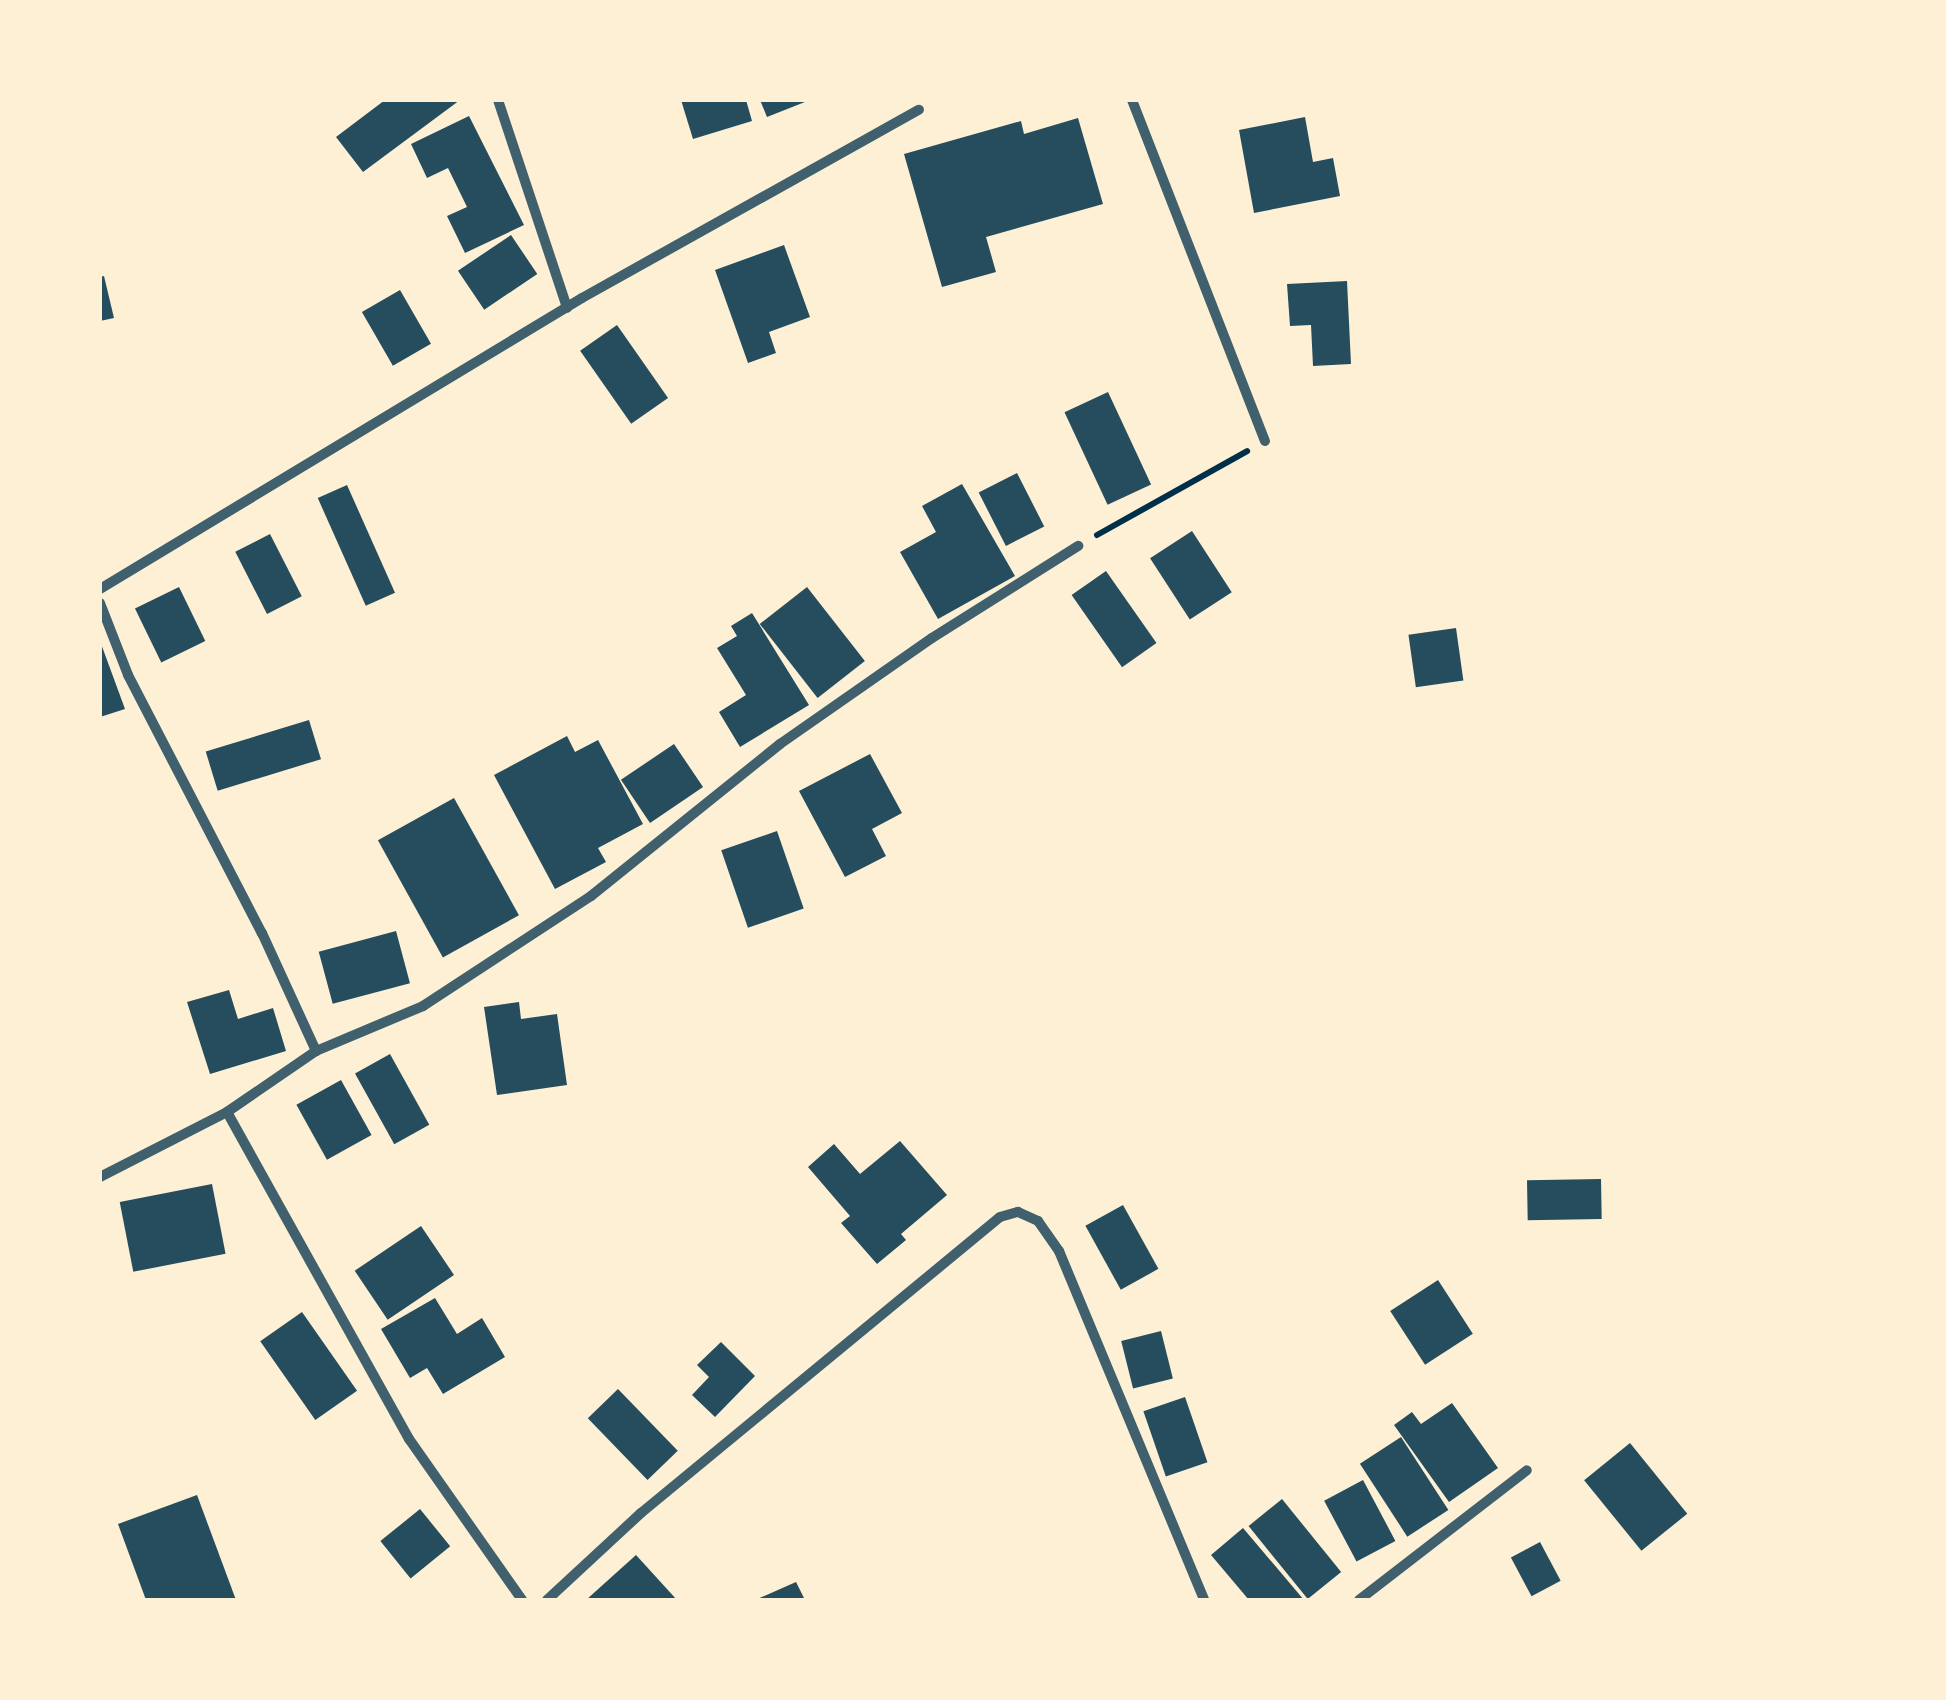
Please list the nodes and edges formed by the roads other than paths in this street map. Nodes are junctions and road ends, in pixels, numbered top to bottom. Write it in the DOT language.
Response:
graph roads {
  1 [pos="498,100"];
  2 [pos="1132,100"];
  3 [pos="919,110"];
  4 [pos="566,308"];
  5 [pos="1265,441"];
  6 [pos="1078,546"];
  7 [pos="100,589"];
  8 [pos="100,603"];
  9 [pos="316,1051"];
  10 [pos="227,1112"];
  11 [pos="100,1178"];
  12 [pos="1526,1470"];
  13 [pos="522,1600"];
  14 [pos="547,1600"];
  15 [pos="1204,1600"];
  16 [pos="1359,1600"];
  1 -- 4 [label="street"];
  2 -- 5 [label="street"];
  3 -- 4 [label="street"];
  4 -- 7 [label="street"];
  6 -- 9 [label="street"];
  8 -- 9 [label="street"];
  9 -- 10 [label="street"];
  10 -- 11 [label="street"];
  10 -- 13 [label="street"];
  12 -- 16 [label="street"];
  14 -- 15 [label="street"];
}
